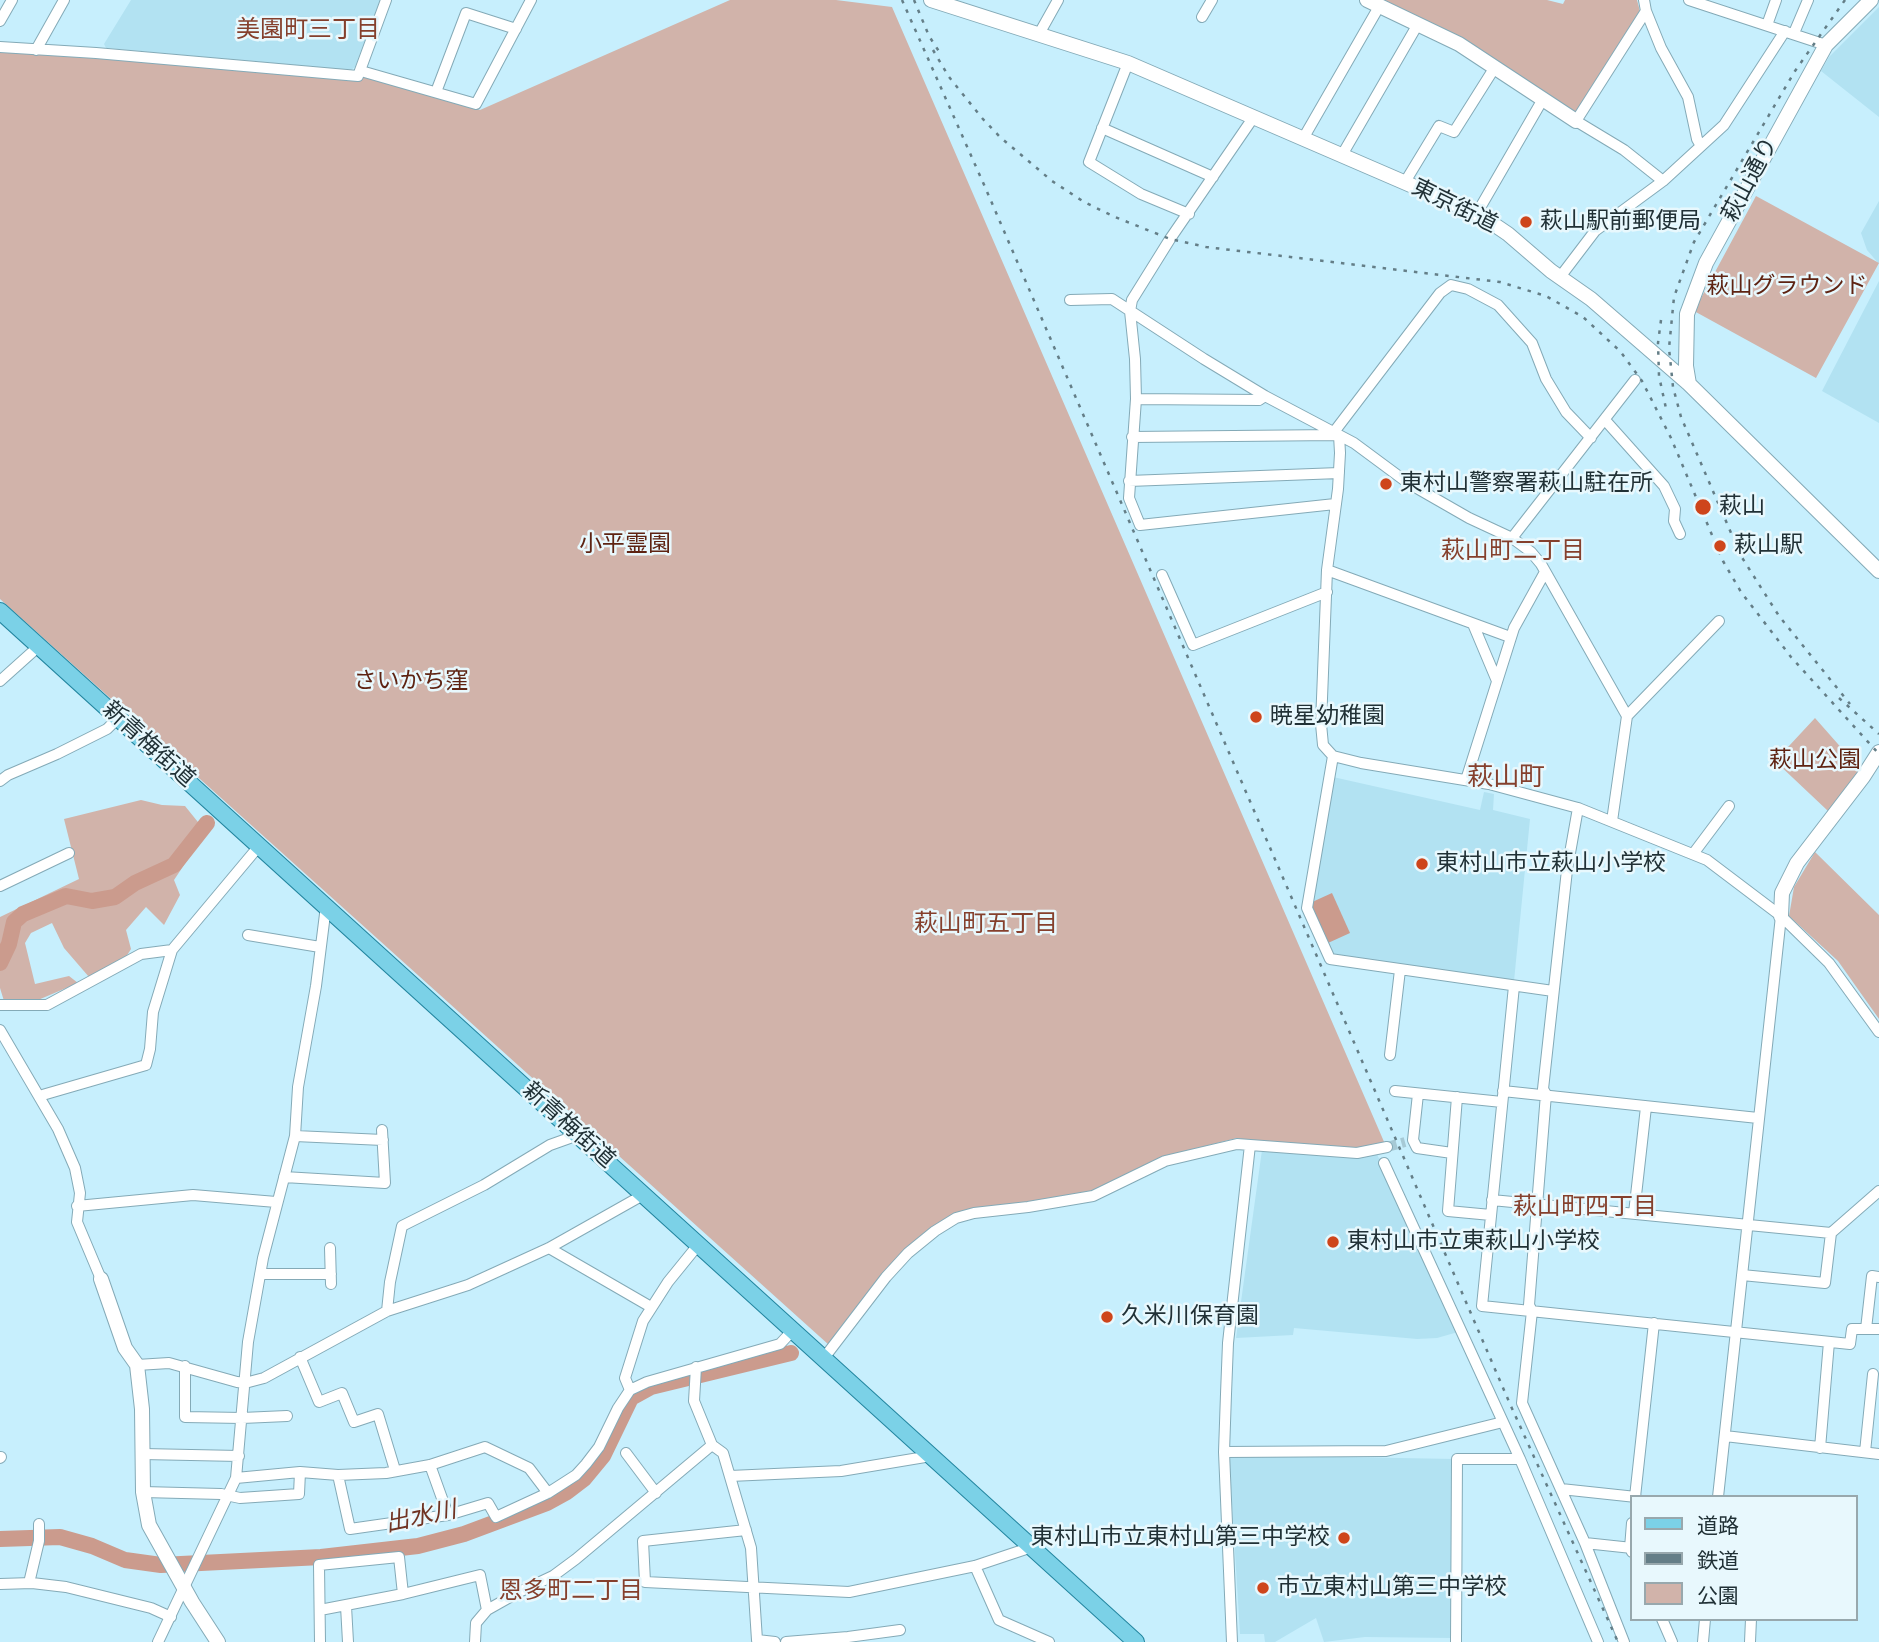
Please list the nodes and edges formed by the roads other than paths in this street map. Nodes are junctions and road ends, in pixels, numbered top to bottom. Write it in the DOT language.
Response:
graph roads {
  1 [pos="12,0"];
  2 [pos="64,0"];
  3 [pos="386,0"];
  4 [pos="531,0"];
  5 [pos="932,0"];
  6 [pos="1058,0"];
  7 [pos="1212,0"];
  8 [pos="1689,0"];
  9 [pos="1776,0"];
  10 [pos="1808,0"];
  11 [pos="1871,0"];
  12 [pos="1704,2"];
  13 [pos="1374,3"];
  14 [pos="964,4"];
  15 [pos="1645,5"];
  16 [pos="1202,17"];
  17 [pos="0,20"];
  18 [pos="1418,24"];
  19 [pos="1767,25"];
  20 [pos="516,29"];
  21 [pos="1790,32"];
  22 [pos="1039,34"];
  23 [pos="1825,45"];
  24 [pos="0,47"];
  25 [pos="36,50"];
  26 [pos="1128,63"];
  27 [pos="1495,67"];
  28 [pos="361,71"];
  29 [pos="436,92"];
  30 [pos="1543,99"];
  31 [pos="1253,118"];
  32 [pos="1576,121"];
  33 [pos="1102,128"];
  34 [pos="1304,137"];
  35 [pos="1701,146"];
  36 [pos="1342,155"];
  37 [pos="1213,177"];
  38 [pos="1663,180"];
  39 [pos="1405,182"];
  40 [pos="1189,214"];
  41 [pos="1477,214"];
  42 [pos="1560,277"];
  43 [pos="1070,300"];
  44 [pos="1130,311"];
  45 [pos="1635,380"];
  46 [pos="1689,384"];
  47 [pos="1265,396"];
  48 [pos="1136,399"];
  49 [pos="1605,419"];
  50 [pos="1336,434"];
  51 [pos="1132,437"];
  52 [pos="1591,438"];
  53 [pos="1339,473"];
  54 [pos="1129,481"];
  55 [pos="1335,504"];
  56 [pos="1680,534"];
  57 [pos="1512,538"];
  58 [pos="1327,570"];
  59 [pos="1879,571"];
  60 [pos="1545,572"];
  61 [pos="1162,575"];
  62 [pos="1327,592"];
  63 [pos="0,611"];
  64 [pos="1720,621"];
  65 [pos="1473,624"];
  66 [pos="1510,637"];
  67 [pos="39,646"];
  68 [pos="0,681"];
  69 [pos="1497,681"];
  70 [pos="1627,716"];
  71 [pos="118,718"];
  72 [pos="1879,752"];
  73 [pos="1333,756"];
  74 [pos="1466,780"];
  75 [pos="0,781"];
  76 [pos="1729,806"];
  77 [pos="1578,808"];
  78 [pos="1612,821"];
  79 [pos="259,846"];
  80 [pos="68,853"];
  81 [pos="1693,854"];
  82 [pos="0,886"];
  83 [pos="327,906"];
  84 [pos="1781,916"];
  85 [pos="248,935"];
  86 [pos="320,947"];
  87 [pos="172,950"];
  88 [pos="1400,970"];
  89 [pos="1514,986"];
  90 [pos="1553,991"];
  91 [pos="0,1006"];
  92 [pos="0,1030"];
  93 [pos="1879,1032"];
  94 [pos="1390,1055"];
  95 [pos="1395,1091"];
  96 [pos="1418,1094"];
  97 [pos="1546,1094"];
  98 [pos="39,1096"];
  99 [pos="1503,1096"];
  100 [pos="1457,1097"];
  101 [pos="1646,1107"];
  102 [pos="1758,1118"];
  103 [pos="578,1135"];
  104 [pos="295,1136"];
  105 [pos="1250,1145"];
  106 [pos="1387,1147"];
  107 [pos="1452,1153"];
  108 [pos="1384,1163"];
  109 [pos="284,1177"];
  110 [pos="1879,1192"];
  111 [pos="643,1195"];
  112 [pos="1492,1199"];
  113 [pos="276,1202"];
  114 [pos="1539,1203"];
  115 [pos="77,1206"];
  116 [pos="1634,1213"];
  117 [pos="1491,1215"];
  118 [pos="1747,1225"];
  119 [pos="1831,1233"];
  120 [pos="698,1245"];
  121 [pos="330,1248"];
  122 [pos="549,1248"];
  123 [pos="260,1274"];
  124 [pos="1742,1275"];
  125 [pos="1879,1278"];
  126 [pos="101,1279"];
  127 [pos="651,1307"];
  128 [pos="387,1311"];
  129 [pos="1532,1311"];
  130 [pos="1654,1323"];
  131 [pos="1866,1329"];
  132 [pos="1879,1329"];
  133 [pos="793,1330"];
  134 [pos="1736,1332"];
  135 [pos="1829,1342"];
  136 [pos="300,1357"];
  137 [pos="824,1358"];
  138 [pos="137,1366"];
  139 [pos="185,1366"];
  140 [pos="696,1369"];
  141 [pos="1873,1374"];
  142 [pos="245,1383"];
  143 [pos="630,1390"];
  144 [pos="287,1416"];
  145 [pos="242,1418"];
  146 [pos="1503,1422"];
  147 [pos="1725,1436"];
  148 [pos="712,1445"];
  149 [pos="1820,1448"];
  150 [pos="1224,1452"];
  151 [pos="1865,1452"];
  152 [pos="626,1453"];
  153 [pos="143,1454"];
  154 [pos="1879,1454"];
  155 [pos="239,1456"];
  156 [pos="931,1456"];
  157 [pos="1520,1459"];
  158 [pos="430,1465"];
  159 [pos="395,1470"];
  160 [pos="300,1472"];
  161 [pos="338,1475"];
  162 [pos="730,1476"];
  163 [pos="236,1478"];
  164 [pos="1561,1489"];
  165 [pos="143,1492"];
  166 [pos="548,1493"];
  167 [pos="656,1493"];
  168 [pos="1635,1495"];
  169 [pos="1718,1495"];
  170 [pos="1630,1496"];
  171 [pos="229,1497"];
  172 [pos="448,1515"];
  173 [pos="39,1524"];
  174 [pos="746,1530"];
  175 [pos="1585,1543"];
  176 [pos="1032,1547"];
  177 [pos="1630,1549"];
  178 [pos="975,1566"];
  179 [pos="29,1583"];
  180 [pos="0,1584"];
  181 [pos="752,1586"];
  182 [pos="185,1587"];
  183 [pos="404,1594"];
  184 [pos="346,1606"];
  185 [pos="320,1610"];
  186 [pos="487,1610"];
  187 [pos="170,1617"];
  188 [pos="1663,1621"];
  189 [pos="1705,1621"];
  190 [pos="1751,1621"];
  191 [pos="900,1630"];
  192 [pos="158,1642"];
  193 [pos="218,1642"];
  194 [pos="320,1642"];
  195 [pos="348,1642"];
  196 [pos="475,1642"];
  197 [pos="775,1642"];
  198 [pos="786,1642"];
  199 [pos="1049,1642"];
  200 [pos="1136,1642"];
  201 [pos="1232,1642"];
  202 [pos="1456,1642"];
  203 [pos="1598,1642"];
  204 [pos="1624,1642"];
  205 [pos="1672,1642"];
  206 [pos="1703,1642"];
  207 [pos="1751,1642"];
  1 -- 17 [label="street"];
  2 -- 25 [label="street"];
  3 -- 28 [label="street"];
  4 -- 20 [label="street"];
  5 -- 14 [label="street, 東京街道"];
  6 -- 22 [label="street"];
  7 -- 16 [label="street"];
  8 -- 12 [label="street"];
  9 -- 19 [label="street"];
  10 -- 21 [label="street"];
  11 -- 23 [label="street, 萩山通り"];
  12 -- 19 [label="street"];
  13 -- 18 [label="street"];
  13 -- 34 [label="street"];
  14 -- 22 [label="street, 東京街道"];
  15 -- 32 [label="street"];
  15 -- 35 [label="street"];
  18 -- 27 [label="street"];
  18 -- 36 [label="street"];
  19 -- 21 [label="street"];
  20 -- 29 [label="street"];
  20 -- 29 [label="street"];
  21 -- 23 [label="street"];
  21 -- 35 [label="street"];
  22 -- 26 [label="street, 東京街道"];
  23 -- 46 [label="street, 萩山通り"];
  24 -- 25 [label="street"];
  25 -- 28 [label="street"];
  26 -- 31 [label="street, 東京街道"];
  26 -- 33 [label="street"];
  27 -- 30 [label="street"];
  27 -- 39 [label="street"];
  28 -- 29 [label="street"];
  30 -- 32 [label="street"];
  30 -- 41 [label="street"];
  31 -- 34 [label="street, 東京街道"];
  31 -- 37 [label="street"];
  32 -- 38 [label="street"];
  33 -- 37 [label="street"];
  33 -- 40 [label="street"];
  34 -- 36 [label="street, 東京街道"];
  35 -- 38 [label="street"];
  36 -- 39 [label="street, 東京街道"];
  37 -- 40 [label="street"];
  38 -- 42 [label="street"];
  39 -- 41 [label="street, 東京街道"];
  40 -- 44 [label="street"];
  41 -- 42 [label="street, 東京街道"];
  42 -- 46 [label="street, 東京街道"];
  43 -- 44 [label="street"];
  44 -- 47 [label="street"];
  44 -- 48 [label="street"];
  45 -- 49 [label="street"];
  46 -- 59 [label="street, 東京街道"];
  47 -- 48 [label="street"];
  47 -- 50 [label="street"];
  48 -- 51 [label="street"];
  49 -- 52 [label="street"];
  49 -- 56 [label="street"];
  50 -- 51 [label="street"];
  50 -- 52 [label="street"];
  50 -- 53 [label="street"];
  50 -- 57 [label="street"];
  51 -- 54 [label="street"];
  52 -- 57 [label="street"];
  53 -- 54 [label="street"];
  53 -- 55 [label="street"];
  54 -- 55 [label="street"];
  55 -- 58 [label="street"];
  57 -- 60 [label="street"];
  58 -- 62 [label="street"];
  58 -- 65 [label="street"];
  60 -- 66 [label="street"];
  60 -- 70 [label="street"];
  61 -- 62 [label="street"];
  62 -- 73 [label="street"];
  63 -- 67 [label="main road, 新青梅街道"];
  64 -- 70 [label="street"];
  65 -- 66 [label="street"];
  65 -- 69 [label="street"];
  66 -- 69 [label="street"];
  67 -- 68 [label="street"];
  67 -- 71 [label="main road, 新青梅街道"];
  69 -- 74 [label="street"];
  70 -- 78 [label="street"];
  71 -- 75 [label="street"];
  71 -- 79 [label="main road, 新青梅街道"];
  72 -- 84 [label="street"];
  73 -- 74 [label="street"];
  73 -- 88 [label="street"];
  74 -- 77 [label="street"];
  76 -- 81 [label="street"];
  77 -- 78 [label="street"];
  77 -- 90 [label="street"];
  78 -- 81 [label="street"];
  79 -- 83 [label="main road, 新青梅街道"];
  79 -- 87 [label="street"];
  80 -- 82 [label="street"];
  81 -- 84 [label="street"];
  83 -- 86 [label="street"];
  83 -- 103 [label="main road, 新青梅街道"];
  84 -- 93 [label="street"];
  84 -- 102 [label="street"];
  85 -- 86 [label="street"];
  86 -- 104 [label="street"];
  87 -- 91 [label="street"];
  87 -- 98 [label="street"];
  88 -- 89 [label="street"];
  88 -- 94 [label="street"];
  89 -- 90 [label="street"];
  89 -- 99 [label="street"];
  90 -- 97 [label="street"];
  92 -- 98 [label="street"];
  95 -- 96 [label="street"];
  96 -- 100 [label="street"];
  96 -- 107 [label="street"];
  97 -- 99 [label="street"];
  97 -- 101 [label="street"];
  97 -- 114 [label="street"];
  98 -- 115 [label="street"];
  99 -- 100 [label="street"];
  99 -- 112 [label="street"];
  100 -- 107 [label="street"];
  101 -- 102 [label="street"];
  101 -- 116 [label="street"];
  102 -- 118 [label="street"];
  103 -- 111 [label="main road, 新青梅街道"];
  103 -- 128 [label="street"];
  104 -- 109 [label="street"];
  104 -- 109 [label="street"];
  105 -- 106 [label="street"];
  105 -- 137 [label="street"];
  105 -- 150 [label="street"];
  107 -- 117 [label="street"];
  108 -- 146 [label="street"];
  109 -- 113 [label="street"];
  110 -- 119 [label="street"];
  111 -- 120 [label="main road, 新青梅街道"];
  111 -- 122 [label="street"];
  112 -- 114 [label="street"];
  112 -- 117 [label="street"];
  113 -- 115 [label="street"];
  113 -- 123 [label="street"];
  114 -- 116 [label="street"];
  114 -- 129 [label="street"];
  115 -- 126 [label="street"];
  116 -- 118 [label="street"];
  117 -- 129 [label="street"];
  118 -- 119 [label="street"];
  118 -- 124 [label="street"];
  119 -- 124 [label="street"];
  120 -- 127 [label="street"];
  120 -- 133 [label="main road, 新青梅街道"];
  121 -- 123 [label="street"];
  122 -- 127 [label="street"];
  122 -- 128 [label="street"];
  123 -- 142 [label="street"];
  124 -- 134 [label="street"];
  125 -- 131 [label="street"];
  126 -- 138 [label="street"];
  127 -- 143 [label="street"];
  128 -- 136 [label="street"];
  129 -- 130 [label="street"];
  129 -- 164 [label="street"];
  130 -- 134 [label="street"];
  130 -- 168 [label="street"];
  131 -- 132 [label="street"];
  131 -- 135 [label="street"];
  133 -- 137 [label="main road, 新青梅街道"];
  133 -- 140 [label="street"];
  134 -- 135 [label="street"];
  134 -- 147 [label="street"];
  135 -- 149 [label="street"];
  136 -- 142 [label="street"];
  136 -- 159 [label="street"];
  137 -- 156 [label="main road, 新青梅街道"];
  138 -- 139 [label="street"];
  138 -- 153 [label="street"];
  139 -- 142 [label="street"];
  139 -- 145 [label="street"];
  140 -- 143 [label="street"];
  140 -- 148 [label="street"];
  141 -- 151 [label="street"];
  142 -- 145 [label="street"];
  143 -- 166 [label="street"];
  144 -- 145 [label="street"];
  145 -- 155 [label="street"];
  146 -- 150 [label="street"];
  146 -- 157 [label="street"];
  147 -- 149 [label="street"];
  147 -- 169 [label="street"];
  148 -- 162 [label="street"];
  148 -- 167 [label="street"];
  149 -- 151 [label="street"];
  150 -- 201 [label="street"];
  151 -- 154 [label="street"];
  152 -- 167 [label="street"];
  153 -- 155 [label="street"];
  153 -- 165 [label="street"];
  155 -- 163 [label="street"];
  156 -- 162 [label="street"];
  156 -- 176 [label="main road, 新青梅街道"];
  157 -- 202 [label="street"];
  157 -- 203 [label="street"];
  158 -- 159 [label="street"];
  158 -- 166 [label="street"];
  158 -- 172 [label="street"];
  159 -- 161 [label="street"];
  160 -- 161 [label="street"];
  160 -- 163 [label="street"];
  160 -- 171 [label="street"];
  161 -- 172 [label="street"];
  162 -- 174 [label="street"];
  163 -- 171 [label="street"];
  164 -- 170 [label="street"];
  164 -- 175 [label="street"];
  165 -- 171 [label="street"];
  165 -- 182 [label="street"];
  166 -- 172 [label="street"];
  167 -- 186 [label="street"];
  171 -- 182 [label="street"];
  173 -- 179 [label="street"];
  174 -- 181 [label="street"];
  174 -- 181 [label="street"];
  175 -- 177 [label="street"];
  175 -- 204 [label="street"];
  176 -- 178 [label="street"];
  176 -- 200 [label="main road, 新青梅街道"];
  178 -- 181 [label="street"];
  178 -- 199 [label="street"];
  179 -- 180 [label="street"];
  179 -- 187 [label="street"];
  181 -- 197 [label="street"];
  182 -- 187 [label="street"];
  182 -- 193 [label="street"];
  183 -- 184 [label="street"];
  183 -- 185 [label="street"];
  183 -- 186 [label="street"];
  184 -- 185 [label="street"];
  184 -- 195 [label="street"];
  185 -- 194 [label="street"];
  186 -- 196 [label="street"];
  187 -- 192 [label="street"];
  188 -- 205 [label="street"];
  189 -- 206 [label="street"];
  190 -- 207 [label="street"];
  191 -- 198 [label="street"];
}
